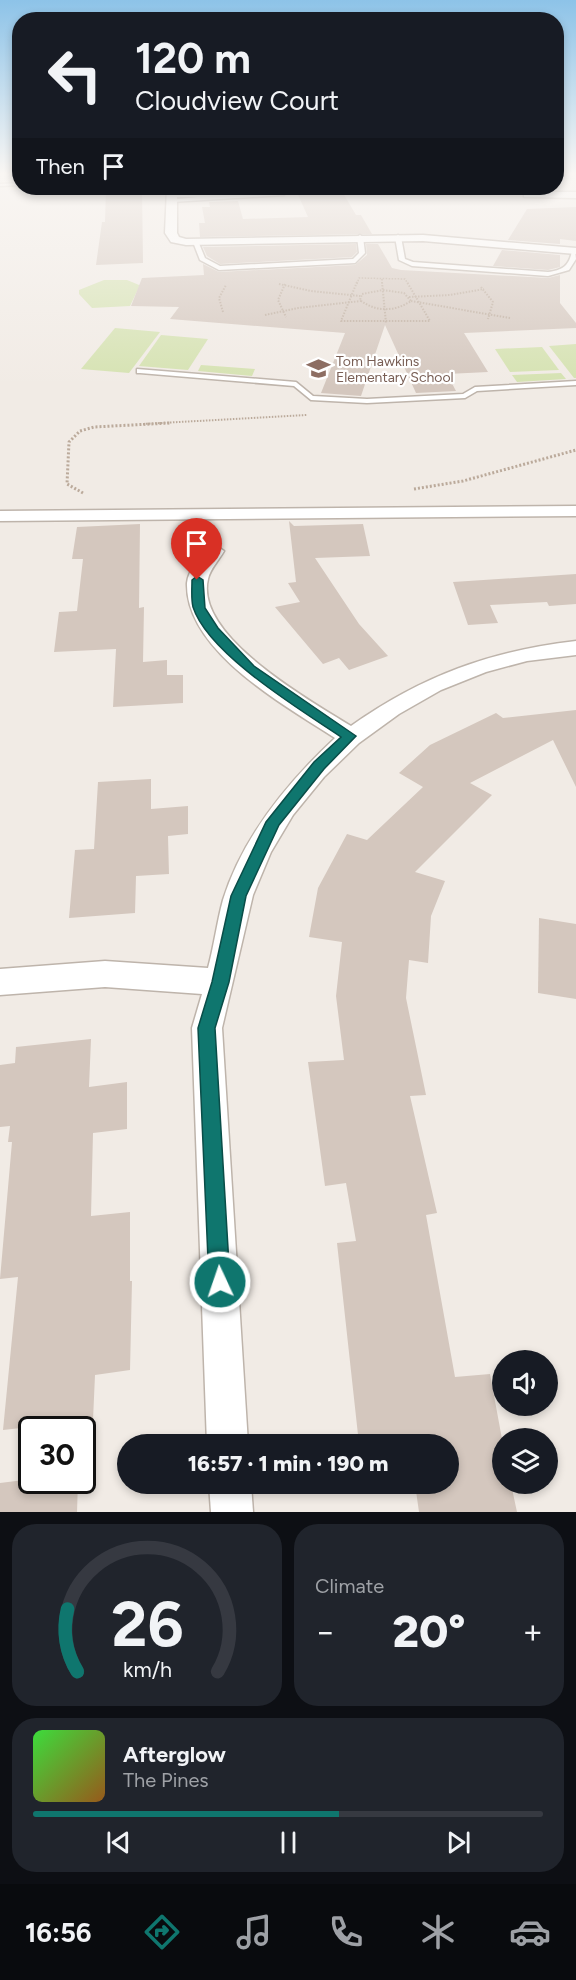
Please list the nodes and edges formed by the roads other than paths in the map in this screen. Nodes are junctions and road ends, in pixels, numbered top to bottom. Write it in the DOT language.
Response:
graph roads {
  1 [pos="197,245"];
  2 [pos="361,245"];
  3 [pos="399,245"];
  4 [pos="514,245"];
  5 [pos="576,251"];
  6 [pos="574,265"];
  7 [pos="140,371"];
  8 [pos="576,383"];
  9 [pos="576,511"];
  10 [pos="0,516"];
  11 [pos="215,551"];
  12 [pos="576,648"];
  13 [pos="350,736"];
  14 [pos="0,982"];
  15 [pos="220,982"];
  16 [pos="227,1434"];
  17 [pos="231,1494"];
  18 [pos="232,1512"];
  1 -- 2 [label="lane"];
  3 -- 6 [label="lane"];
  4 -- 5 [label="street"];
  5 -- 6 [label="lane"];
  7 -- 8 [label="lane"];
  9 -- 10 [label="street"];
  11 -- 13 [label="street"];
  12 -- 13 [label="street"];
  13 -- 15 [label="street"];
  14 -- 15 [label="street"];
  15 -- 16 [label="street"];
  17 -- 18 [label="street"];
}
